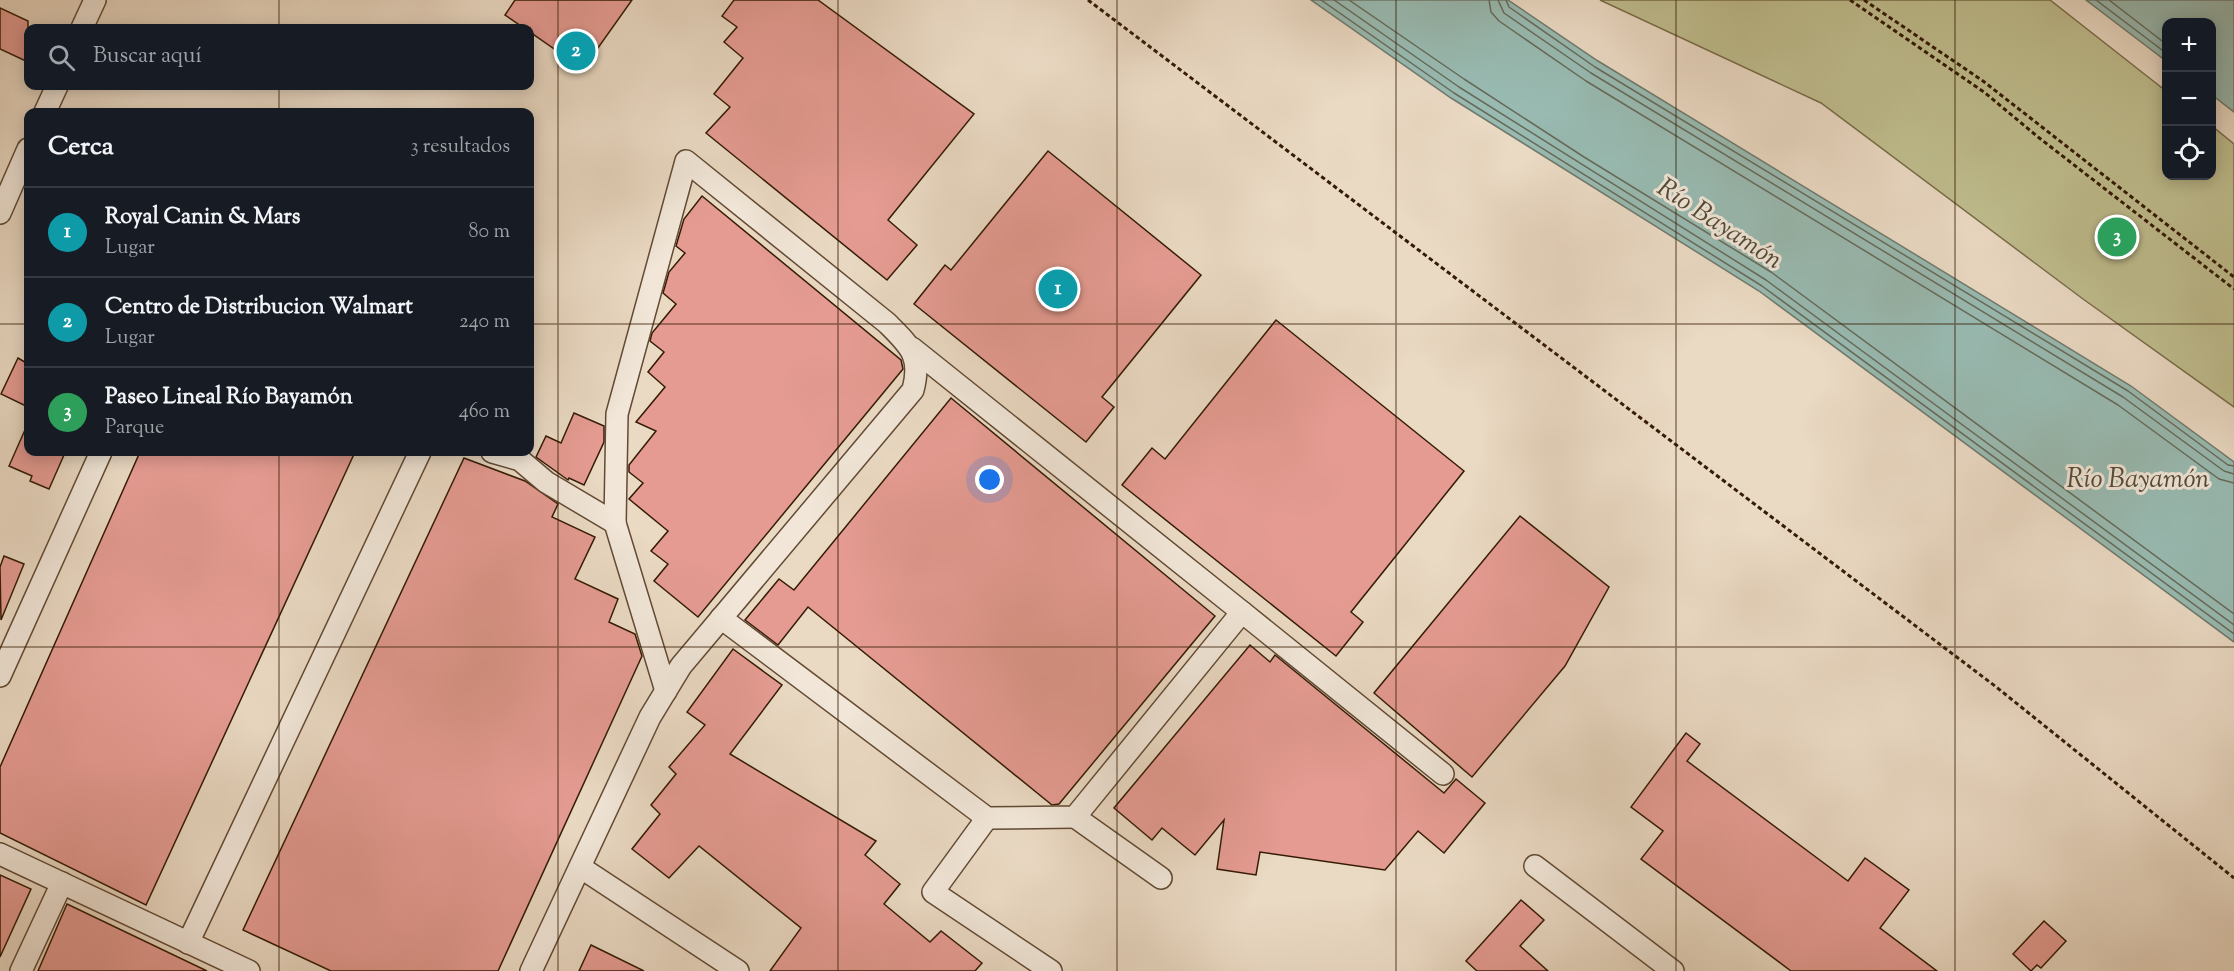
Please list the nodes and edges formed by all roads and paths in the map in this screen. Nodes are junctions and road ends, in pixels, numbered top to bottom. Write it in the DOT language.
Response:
graph roads {
  1 [pos="95,0"];
  2 [pos="1088,0"];
  3 [pos="1850,0"];
  4 [pos="1864,0"];
  5 [pos="84,24"];
  6 [pos="55,90"];
  7 [pos="47,108"];
  8 [pos="24,158"];
  9 [pos="0,213"];
  10 [pos="2234,278"];
  11 [pos="2234,289"];
  12 [pos="912,348"];
  13 [pos="99,456"];
  14 [pos="418,456"];
  15 [pos="506,456"];
  16 [pos="615,523"];
  17 [pos="1242,612"];
  18 [pos="721,618"];
  19 [pos="0,676"];
  20 [pos="666,691"];
  21 [pos="1443,774"];
  22 [pos="1075,817"];
  23 [pos="987,818"];
  24 [pos="0,854"];
  25 [pos="1535,866"];
  26 [pos="580,867"];
  27 [pos="1161,878"];
  28 [pos="2234,878"];
  29 [pos="62,883"];
  30 [pos="188,943"];
  31 [pos="21,971"];
  32 [pos="249,971"];
  33 [pos="531,971"];
  34 [pos="738,971"];
  35 [pos="1051,971"];
  36 [pos="1673,971"];
  1 -- 5 [label="street"];
  2 -- 28 [label="path"];
  3 -- 11 [label="path"];
  4 -- 10 [label="path"];
  6 -- 7 [label="street"];
  8 -- 9 [label="street"];
  12 -- 16 [label="street"];
  12 -- 17 [label="street"];
  12 -- 18 [label="street"];
  13 -- 19 [label="street"];
  14 -- 30 [label="street"];
  15 -- 16 [label="street"];
  16 -- 20 [label="street"];
  17 -- 21 [label="street"];
  17 -- 22 [label="street"];
  18 -- 20 [label="street"];
  18 -- 23 [label="street"];
  20 -- 26 [label="street"];
  22 -- 23 [label="street"];
  22 -- 27 [label="street"];
  23 -- 35 [label="street"];
  24 -- 29 [label="street"];
  25 -- 36 [label="street"];
  26 -- 33 [label="street"];
  26 -- 34 [label="street"];
  29 -- 30 [label="street"];
  29 -- 31 [label="street"];
  30 -- 32 [label="street"];
}
